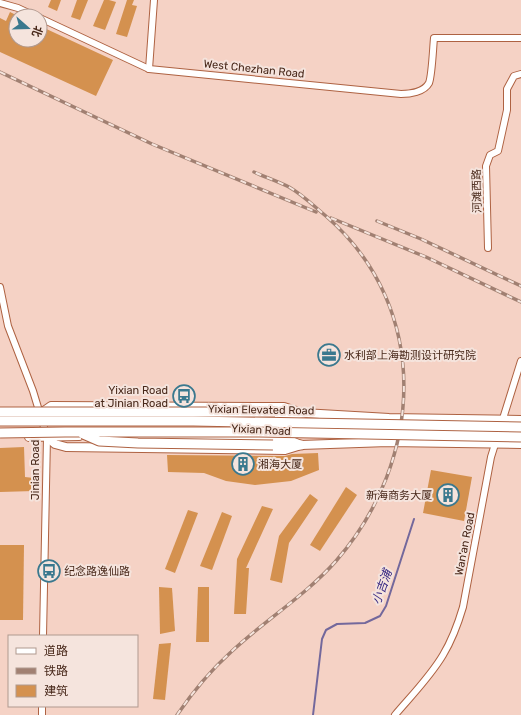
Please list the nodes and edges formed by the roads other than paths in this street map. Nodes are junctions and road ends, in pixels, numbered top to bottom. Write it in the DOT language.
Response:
graph roads {
  1 [pos="154,0"];
  2 [pos="0,3"];
  3 [pos="18,8"];
  4 [pos="48,22"];
  5 [pos="521,38"];
  6 [pos="149,69"];
  7 [pos="521,74"];
  8 [pos="488,248"];
  9 [pos="0,287"];
  10 [pos="521,361"];
  11 [pos="303,412"];
  12 [pos="0,413"];
  13 [pos="40,414"];
  14 [pos="389,418"];
  15 [pos="503,419"];
  16 [pos="521,420"];
  17 [pos="0,421"];
  18 [pos="50,421"];
  19 [pos="521,427"];
  20 [pos="78,432"];
  21 [pos="0,433"];
  22 [pos="0,436"];
  23 [pos="46,437"];
  24 [pos="521,437"];
  25 [pos="388,442"];
  26 [pos="495,444"];
  27 [pos="521,444"];
  28 [pos="302,445"];
  29 [pos="43,635"];
  30 [pos="394,715"];
  1 -- 6 [label="street"];
  2 -- 3 [label="street"];
  4 -- 6 [label="street, West Chezhan Road"];
  5 -- 6 [label="street, West Chezhan Road"];
  7 -- 8 [label="street, 河滩西路"];
  9 -- 13 [label="street, Jinian Road"];
  10 -- 15 [label="street, Wan'an Road"];
  11 -- 12 [label="highway, bridge"];
  11 -- 13 [label="main road"];
  11 -- 14 [label="main road"];
  12 -- 13 [label="main road"];
  12 -- 18 [label="highway, bridge"];
  13 -- 23 [label="street, Jinian Road"];
  14 -- 15 [label="main road"];
  14 -- 25 [label="main road"];
  15 -- 16 [label="main road"];
  15 -- 26 [label="street, Wan'an Road"];
  17 -- 18 [label="highway, Yixian Elevated Road, bridge"];
  18 -- 19 [label="highway, Yixian Elevated Road, bridge"];
  20 -- 21 [label="highway, Yixian Elevated Road, bridge"];
  20 -- 24 [label="highway, Yixian Elevated Road, bridge"];
  20 -- 28 [label="highway, bridge"];
  22 -- 23 [label="main road"];
  23 -- 28 [label="main road, Yixian Road"];
  23 -- 29 [label="street, Jinian Road"];
  25 -- 26 [label="main road, Yixian Road"];
  25 -- 28 [label="main road, Yixian Road"];
  26 -- 27 [label="main road, Yixian Road"];
  26 -- 30 [label="street, Wan'an Road"];
}
